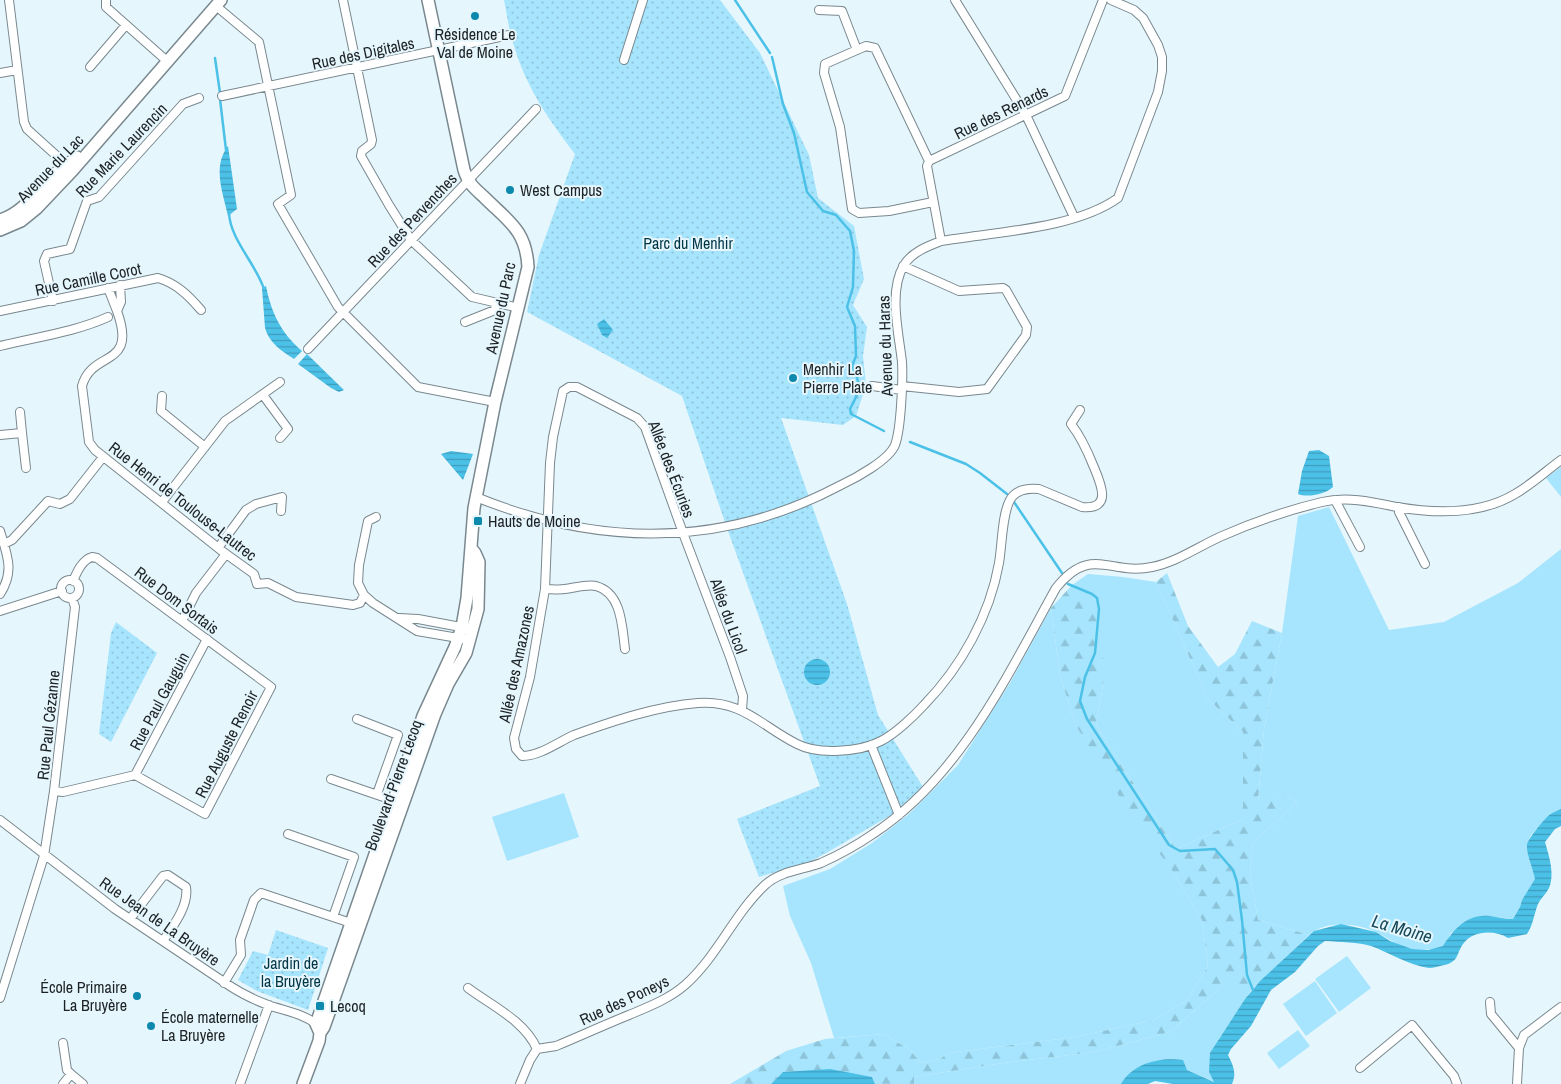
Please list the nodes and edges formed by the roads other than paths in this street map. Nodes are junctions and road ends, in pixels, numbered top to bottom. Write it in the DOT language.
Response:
graph roads {
  1 [pos="8,0"];
  2 [pos="106,0"];
  3 [pos="343,0"];
  4 [pos="428,0"];
  5 [pos="643,0"];
  6 [pos="955,0"];
  7 [pos="1104,0"];
  8 [pos="1111,0"];
  9 [pos="219,3"];
  10 [pos="819,10"];
  11 [pos="126,25"];
  12 [pos="508,36"];
  13 [pos="857,50"];
  14 [pos="439,51"];
  15 [pos="167,60"];
  16 [pos="624,60"];
  17 [pos="90,66"];
  18 [pos="356,68"];
  19 [pos="17,70"];
  20 [pos="0,72"];
  21 [pos="268,87"];
  22 [pos="222,96"];
  23 [pos="199,98"];
  24 [pos="536,109"];
  25 [pos="1026,115"];
  26 [pos="929,161"];
  27 [pos="70,168"];
  28 [pos="468,181"];
  29 [pos="933,202"];
  30 [pos="1074,217"];
  31 [pos="0,220"];
  32 [pos="0,230"];
  33 [pos="411,240"];
  34 [pos="941,242"];
  35 [pos="904,266"];
  36 [pos="120,285"];
  37 [pos="108,288"];
  38 [pos="54,301"];
  39 [pos="496,303"];
  40 [pos="519,308"];
  41 [pos="201,310"];
  42 [pos="0,311"];
  43 [pos="117,311"];
  44 [pos="343,313"];
  45 [pos="108,316"];
  46 [pos="465,322"];
  47 [pos="0,346"];
  48 [pos="308,349"];
  49 [pos="280,382"];
  50 [pos="872,386"];
  51 [pos="902,388"];
  52 [pos="262,394"];
  53 [pos="162,396"];
  54 [pos="495,402"];
  55 [pos="1080,410"];
  56 [pos="20,412"];
  57 [pos="22,433"];
  58 [pos="0,434"];
  59 [pos="280,438"];
  60 [pos="205,447"];
  61 [pos="103,457"];
  62 [pos="1561,460"];
  63 [pos="26,468"];
  64 [pos="476,497"];
  65 [pos="1335,500"];
  66 [pos="162,502"];
  67 [pos="1399,507"];
  68 [pos="281,511"];
  69 [pos="376,516"];
  70 [pos="548,520"];
  71 [pos="0,531"];
  72 [pos="683,533"];
  73 [pos="4,544"];
  74 [pos="1360,547"];
  75 [pos="218,548"];
  76 [pos="226,554"];
  77 [pos="1425,564"];
  78 [pos="73,581"];
  79 [pos="545,589"];
  80 [pos="62,591"];
  81 [pos="0,594"];
  82 [pos="364,595"];
  83 [pos="72,598"];
  84 [pos="0,611"];
  85 [pos="396,618"];
  86 [pos="182,621"];
  87 [pos="466,634"];
  88 [pos="207,639"];
  89 [pos="625,649"];
  90 [pos="271,686"];
  91 [pos="742,710"];
  92 [pos="356,719"];
  93 [pos="871,745"];
  94 [pos="135,775"];
  95 [pos="331,779"];
  96 [pos="54,791"];
  97 [pos="377,794"];
  98 [pos="398,802"];
  99 [pos="899,815"];
  100 [pos="0,820"];
  101 [pos="288,834"];
  102 [pos="44,856"];
  103 [pos="333,917"];
  104 [pos="130,919"];
  105 [pos="355,925"];
  106 [pos="163,941"];
  107 [pos="224,983"];
  108 [pos="468,988"];
  109 [pos="0,998"];
  110 [pos="1490,1002"];
  111 [pos="269,1006"];
  112 [pos="1561,1007"];
  113 [pos="318,1029"];
  114 [pos="63,1043"];
  115 [pos="1519,1048"];
  116 [pos="537,1049"];
  117 [pos="1360,1068"];
  118 [pos="71,1074"];
  119 [pos="63,1084"];
  120 [pos="83,1084"];
  121 [pos="240,1084"];
  122 [pos="303,1084"];
  123 [pos="520,1084"];
  124 [pos="1456,1084"];
  125 [pos="1517,1084"];
  1 -- 19 [label="street"];
  2 -- 11 [label="street"];
  3 -- 18 [label="street"];
  4 -- 14 [label="street, Avenue du Parc"];
  5 -- 16 [label="street"];
  6 -- 25 [label="street"];
  7 -- 25 [label="street, Rue des Renards"];
  8 -- 30 [label="street"];
  9 -- 15 [label="street, Avenue du Lac"];
  9 -- 21 [label="street"];
  10 -- 13 [label="street"];
  11 -- 15 [label="street"];
  11 -- 17 [label="street"];
  12 -- 14 [label="street, Rue des Digitales"];
  13 -- 26 [label="street"];
  13 -- 29 [label="street"];
  14 -- 18 [label="street, Rue des Digitales"];
  14 -- 28 [label="street, Avenue du Parc"];
  15 -- 27 [label="street, Avenue du Lac"];
  18 -- 21 [label="street, Rue des Digitales"];
  18 -- 33 [label="street"];
  19 -- 20 [label="street"];
  19 -- 27 [label="street"];
  21 -- 22 [label="street, Rue des Digitales"];
  21 -- 44 [label="street"];
  23 -- 38 [label="street, Rue Marie Laurencin"];
  24 -- 28 [label="street, Rue des Pervenches"];
  25 -- 26 [label="street, Rue des Renards"];
  25 -- 30 [label="street"];
  26 -- 29 [label="street"];
  27 -- 31 [label="street, Avenue du Lac"];
  27 -- 32 [label="street, Avenue du Lac"];
  28 -- 33 [label="street, Rue des Pervenches"];
  28 -- 40 [label="street, Avenue du Parc"];
  29 -- 34 [label="street"];
  30 -- 34 [label="street"];
  33 -- 39 [label="street"];
  33 -- 44 [label="street, Rue des Pervenches"];
  34 -- 35 [label="street"];
  35 -- 51 [label="street, Avenue du Haras"];
  35 -- 51 [label="street"];
  36 -- 37 [label="street, Rue Camille Corot"];
  36 -- 41 [label="street, Rue Camille Corot"];
  36 -- 43 [label="street, Rue Henri de Toulouse-Lautrec"];
  37 -- 38 [label="street, Rue Camille Corot"];
  37 -- 43 [label="street, Rue Henri de Toulouse-Lautrec"];
  38 -- 42 [label="street, Rue Camille Corot"];
  39 -- 40 [label="street"];
  39 -- 46 [label="street"];
  40 -- 54 [label="street, Avenue du Parc"];
  43 -- 61 [label="street, Rue Henri de Toulouse-Lautrec"];
  44 -- 48 [label="street, Rue des Pervenches"];
  44 -- 54 [label="street"];
  45 -- 47 [label="street"];
  49 -- 52 [label="street"];
  50 -- 51 [label="street"];
  51 -- 72 [label="street, Avenue du Haras"];
  52 -- 59 [label="street"];
  52 -- 60 [label="street"];
  53 -- 60 [label="street"];
  54 -- 64 [label="street, Avenue du Parc"];
  55 -- 93 [label="street"];
  56 -- 57 [label="street"];
  57 -- 58 [label="street"];
  57 -- 63 [label="street"];
  60 -- 66 [label="street"];
  61 -- 66 [label="street, Rue Henri de Toulouse-Lautrec"];
  61 -- 73 [label="street"];
  62 -- 67 [label="street, Rue des Poneys"];
  64 -- 70 [label="street, Avenue du Haras"];
  64 -- 87 [label="street, Boulevard Pierre Lecoq"];
  65 -- 67 [label="street, Rue des Poneys"];
  65 -- 74 [label="street"];
  65 -- 99 [label="street, Rue des Poneys"];
  66 -- 75 [label="street, Rue Henri de Toulouse-Lautrec"];
  67 -- 77 [label="street"];
  68 -- 75 [label="street"];
  69 -- 82 [label="street"];
  70 -- 72 [label="street, Avenue du Haras"];
  70 -- 72 [label="street, Allée des Écuries"];
  70 -- 79 [label="street, Allée des Amazones"];
  71 -- 73 [label="street"];
  72 -- 91 [label="street, Allée du Licol"];
  73 -- 81 [label="street"];
  75 -- 76 [label="street, Rue Henri de Toulouse-Lautrec"];
  76 -- 82 [label="street, Rue Henri de Toulouse-Lautrec"];
  76 -- 86 [label="street"];
  78 -- 80 [label="street"];
  78 -- 83 [label="street"];
  78 -- 86 [label="street, Rue Dom Sortais"];
  79 -- 89 [label="street"];
  79 -- 91 [label="street, Allée des Amazones"];
  80 -- 83 [label="street"];
  80 -- 84 [label="street"];
  82 -- 85 [label="street"];
  83 -- 96 [label="street, Rue Paul Cézanne"];
  85 -- 87 [label="street"];
  85 -- 87 [label="street"];
  86 -- 88 [label="street, Rue Dom Sortais"];
  87 -- 98 [label="street, Boulevard Pierre Lecoq"];
  88 -- 90 [label="street, Rue Dom Sortais"];
  88 -- 94 [label="street, Rue Paul Gauguin"];
  90 -- 94 [label="street, Rue Auguste Renoir"];
  91 -- 93 [label="street, Allée des Amazones"];
  92 -- 97 [label="street"];
  93 -- 99 [label="street"];
  94 -- 96 [label="street"];
  95 -- 97 [label="street"];
  96 -- 102 [label="street, Rue Paul Cézanne"];
  97 -- 98 [label="street"];
  98 -- 105 [label="street, Boulevard Pierre Lecoq"];
  99 -- 116 [label="street, Rue des Poneys"];
  100 -- 102 [label="street, Rue Jean de La Bruyère"];
  101 -- 103 [label="street"];
  102 -- 104 [label="street, Rue Jean de La Bruyère"];
  102 -- 109 [label="street, Rue Paul Cézanne"];
  103 -- 105 [label="street"];
  103 -- 107 [label="street"];
  104 -- 106 [label="street, Rue Jean de La Bruyère"];
  104 -- 106 [label="street"];
  105 -- 113 [label="street, Boulevard Pierre Lecoq"];
  106 -- 107 [label="street, Rue Jean de La Bruyère"];
  107 -- 111 [label="street, Rue Jean de La Bruyère"];
  108 -- 116 [label="street"];
  110 -- 115 [label="street"];
  111 -- 113 [label="street, Rue Jean de La Bruyère"];
  111 -- 121 [label="street"];
  112 -- 115 [label="street"];
  113 -- 122 [label="street, Boulevard Pierre Lecoq"];
  114 -- 118 [label="street"];
  115 -- 125 [label="street"];
  116 -- 123 [label="street"];
  117 -- 124 [label="street"];
  118 -- 119 [label="street"];
  118 -- 120 [label="street"];
}
